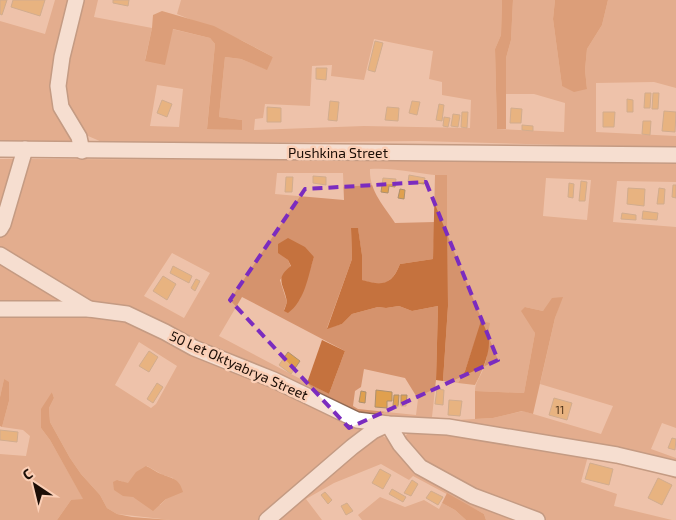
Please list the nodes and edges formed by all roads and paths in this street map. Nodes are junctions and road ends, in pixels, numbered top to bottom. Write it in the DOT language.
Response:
graph roads {
  1 [pos="76,0"];
  2 [pos="0,149"];
  3 [pos="25,149"];
  4 [pos="82,151"];
  5 [pos="676,155"];
  6 [pos="0,229"];
  7 [pos="0,255"];
  8 [pos="0,309"];
  9 [pos="89,309"];
  10 [pos="388,424"];
  11 [pos="676,469"];
  12 [pos="267,520"];
  13 [pos="537,520"];
  1 -- 4 [label="street"];
  2 -- 3 [label="street, Pushkina Street"];
  3 -- 4 [label="street, Pushkina Street"];
  3 -- 6 [label="street"];
  4 -- 5 [label="street, Pushkina Street"];
  7 -- 9 [label="street"];
  8 -- 9 [label="street, 50 Let Oktyabrya Street"];
  9 -- 10 [label="street, 50 Let Oktyabrya Street"];
  10 -- 11 [label="street, 50 Let Oktyabrya Street"];
  10 -- 12 [label="street"];
  10 -- 13 [label="street"];
}
